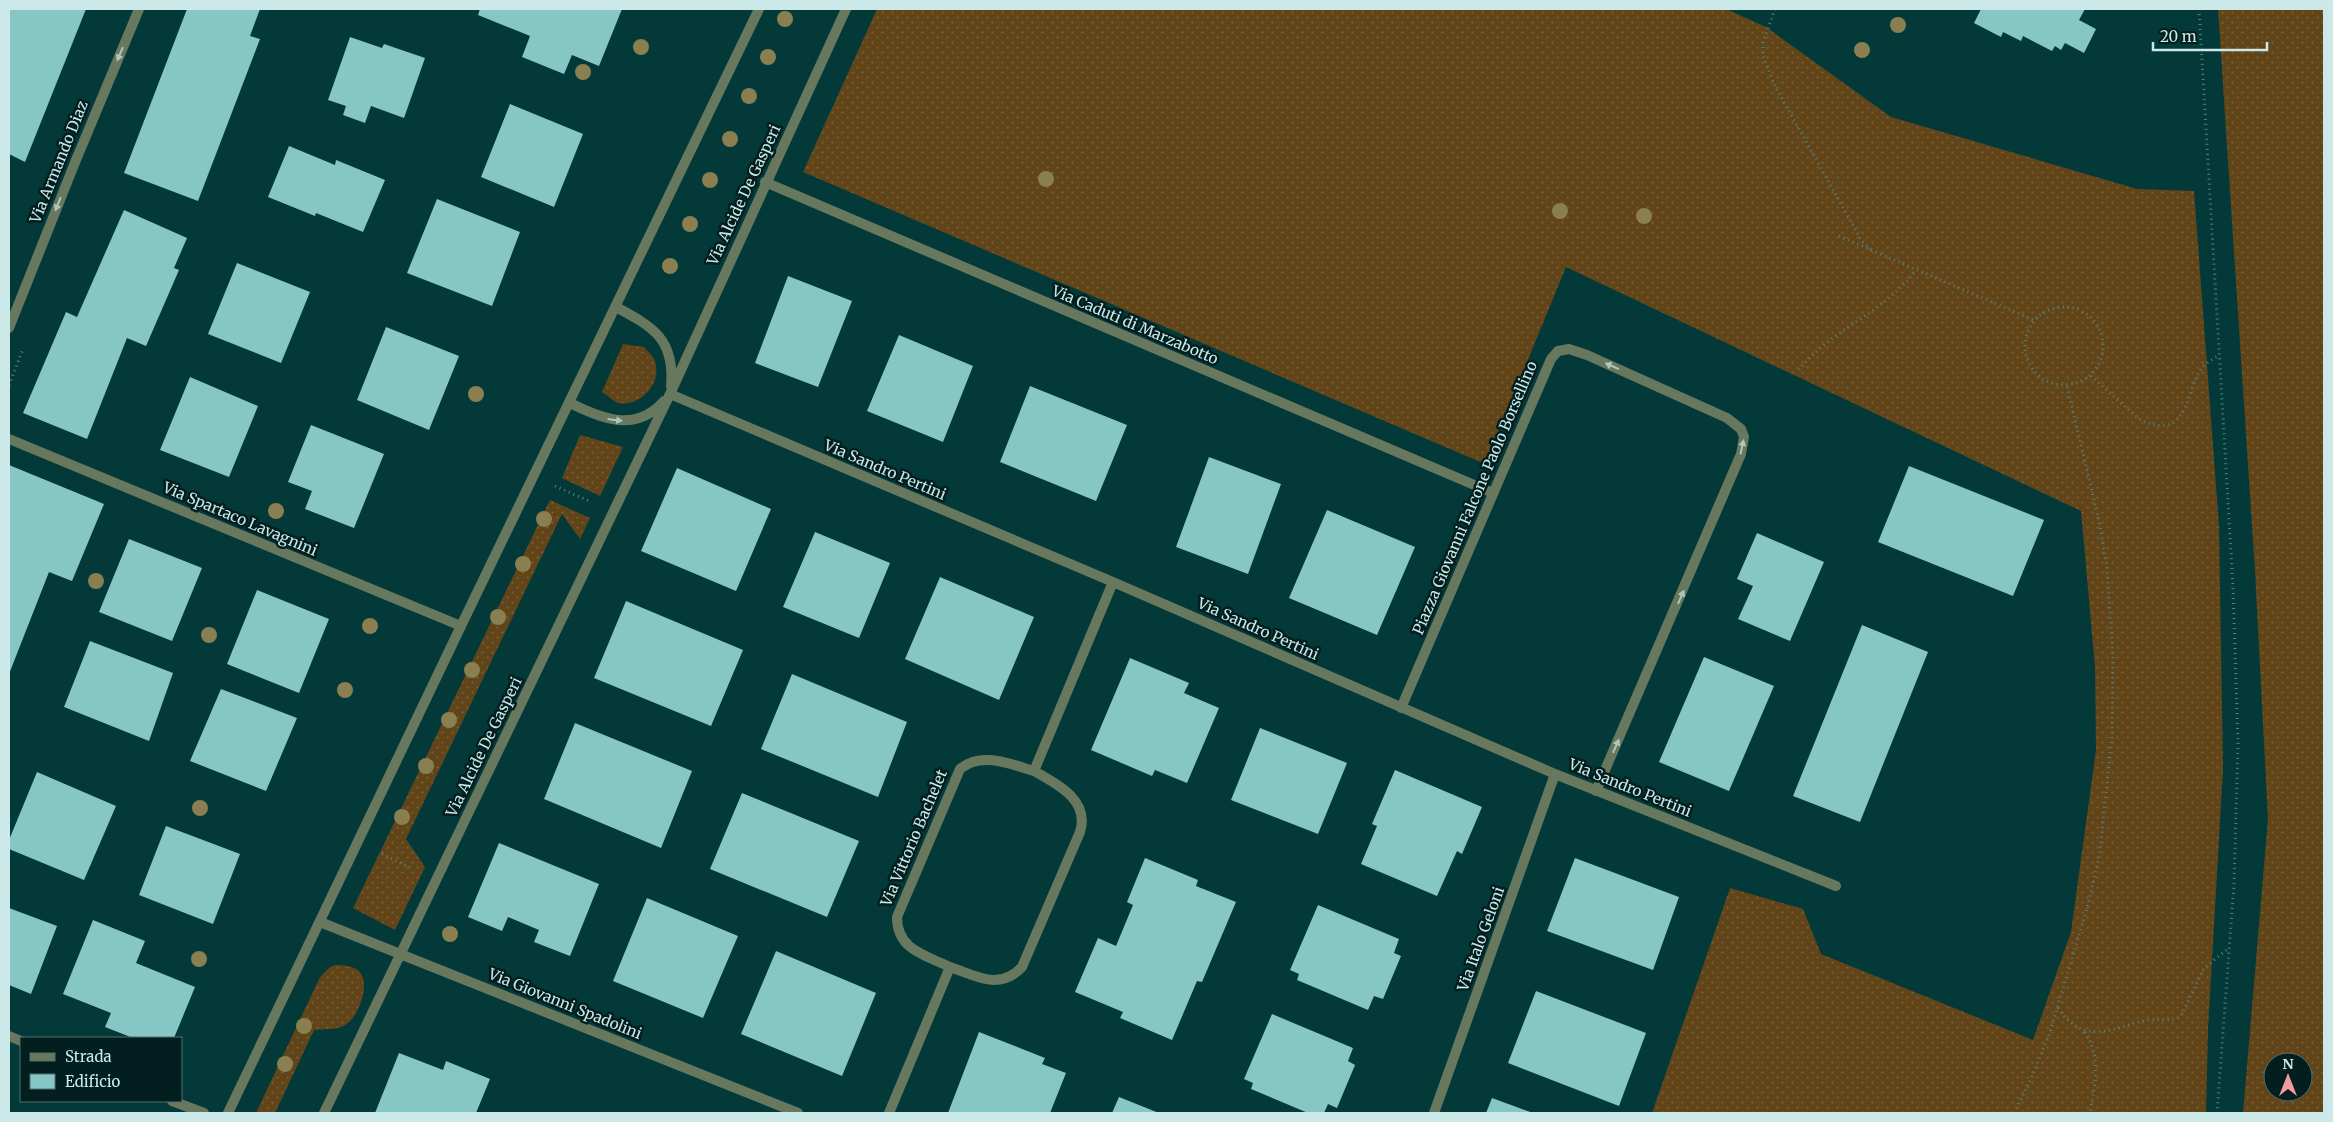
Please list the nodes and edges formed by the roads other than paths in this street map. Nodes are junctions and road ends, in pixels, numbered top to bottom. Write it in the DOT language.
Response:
graph roads {
  1 [pos="139,9"];
  2 [pos="759,9"];
  3 [pos="846,9"];
  4 [pos="765,182"];
  5 [pos="616,307"];
  6 [pos="9,328"];
  7 [pos="670,394"];
  8 [pos="570,403"];
  9 [pos="9,439"];
  10 [pos="1493,494"];
  11 [pos="1112,582"];
  12 [pos="461,626"];
  13 [pos="1401,708"];
  14 [pos="1034,771"];
  15 [pos="1555,774"];
  16 [pos="1596,791"];
  17 [pos="1836,886"];
  18 [pos="320,922"];
  19 [pos="400,954"];
  20 [pos="950,967"];
  21 [pos="175,1102"];
  22 [pos="204,1113"];
  23 [pos="228,1113"];
  24 [pos="324,1113"];
  25 [pos="798,1113"];
  26 [pos="889,1113"];
  27 [pos="1434,1113"];
  1 -- 6 [label="street, Via Armando Diaz, one-way"];
  2 -- 5 [label="street"];
  3 -- 4 [label="street, Via Alcide De Gasperi"];
  4 -- 7 [label="street, Via Alcide De Gasperi"];
  4 -- 10 [label="street, Via Caduti di Marzabotto"];
  5 -- 7 [label="street, Via Alcide De Gasperi"];
  5 -- 8 [label="street"];
  8 -- 7 [label="street, Via Alcide De Gasperi, one-way"];
  7 -- 11 [label="street, Via Sandro Pertini"];
  7 -- 19 [label="street, Via Alcide De Gasperi"];
  8 -- 12 [label="street"];
  9 -- 12 [label="street, Via Spartaco Lavagnini"];
  10 -- 13 [label="street, Piazza Giovanni Falcone Paolo Borsellino"];
  16 -- 10 [label="street, Piazza Giovanni Falcone Paolo Borsellino, one-way"];
  11 -- 13 [label="street, Via Sandro Pertini"];
  11 -- 14 [label="street"];
  12 -- 18 [label="street"];
  13 -- 15 [label="street, Via Sandro Pertini"];
  14 -- 20 [label="street, Via Vittorio Bachelet"];
  14 -- 20 [label="street, Via Vittorio Bachelet"];
  15 -- 16 [label="street, Via Sandro Pertini"];
  15 -- 27 [label="street, Via Italo Geloni"];
  16 -- 17 [label="street, Via Sandro Pertini"];
  18 -- 19 [label="street, Via Giovanni Spadolini"];
  18 -- 23 [label="street"];
  19 -- 24 [label="street, Via Alcide De Gasperi"];
  19 -- 25 [label="street, Via Giovanni Spadolini"];
  20 -- 26 [label="street"];
  21 -- 22 [label="street"];
}
